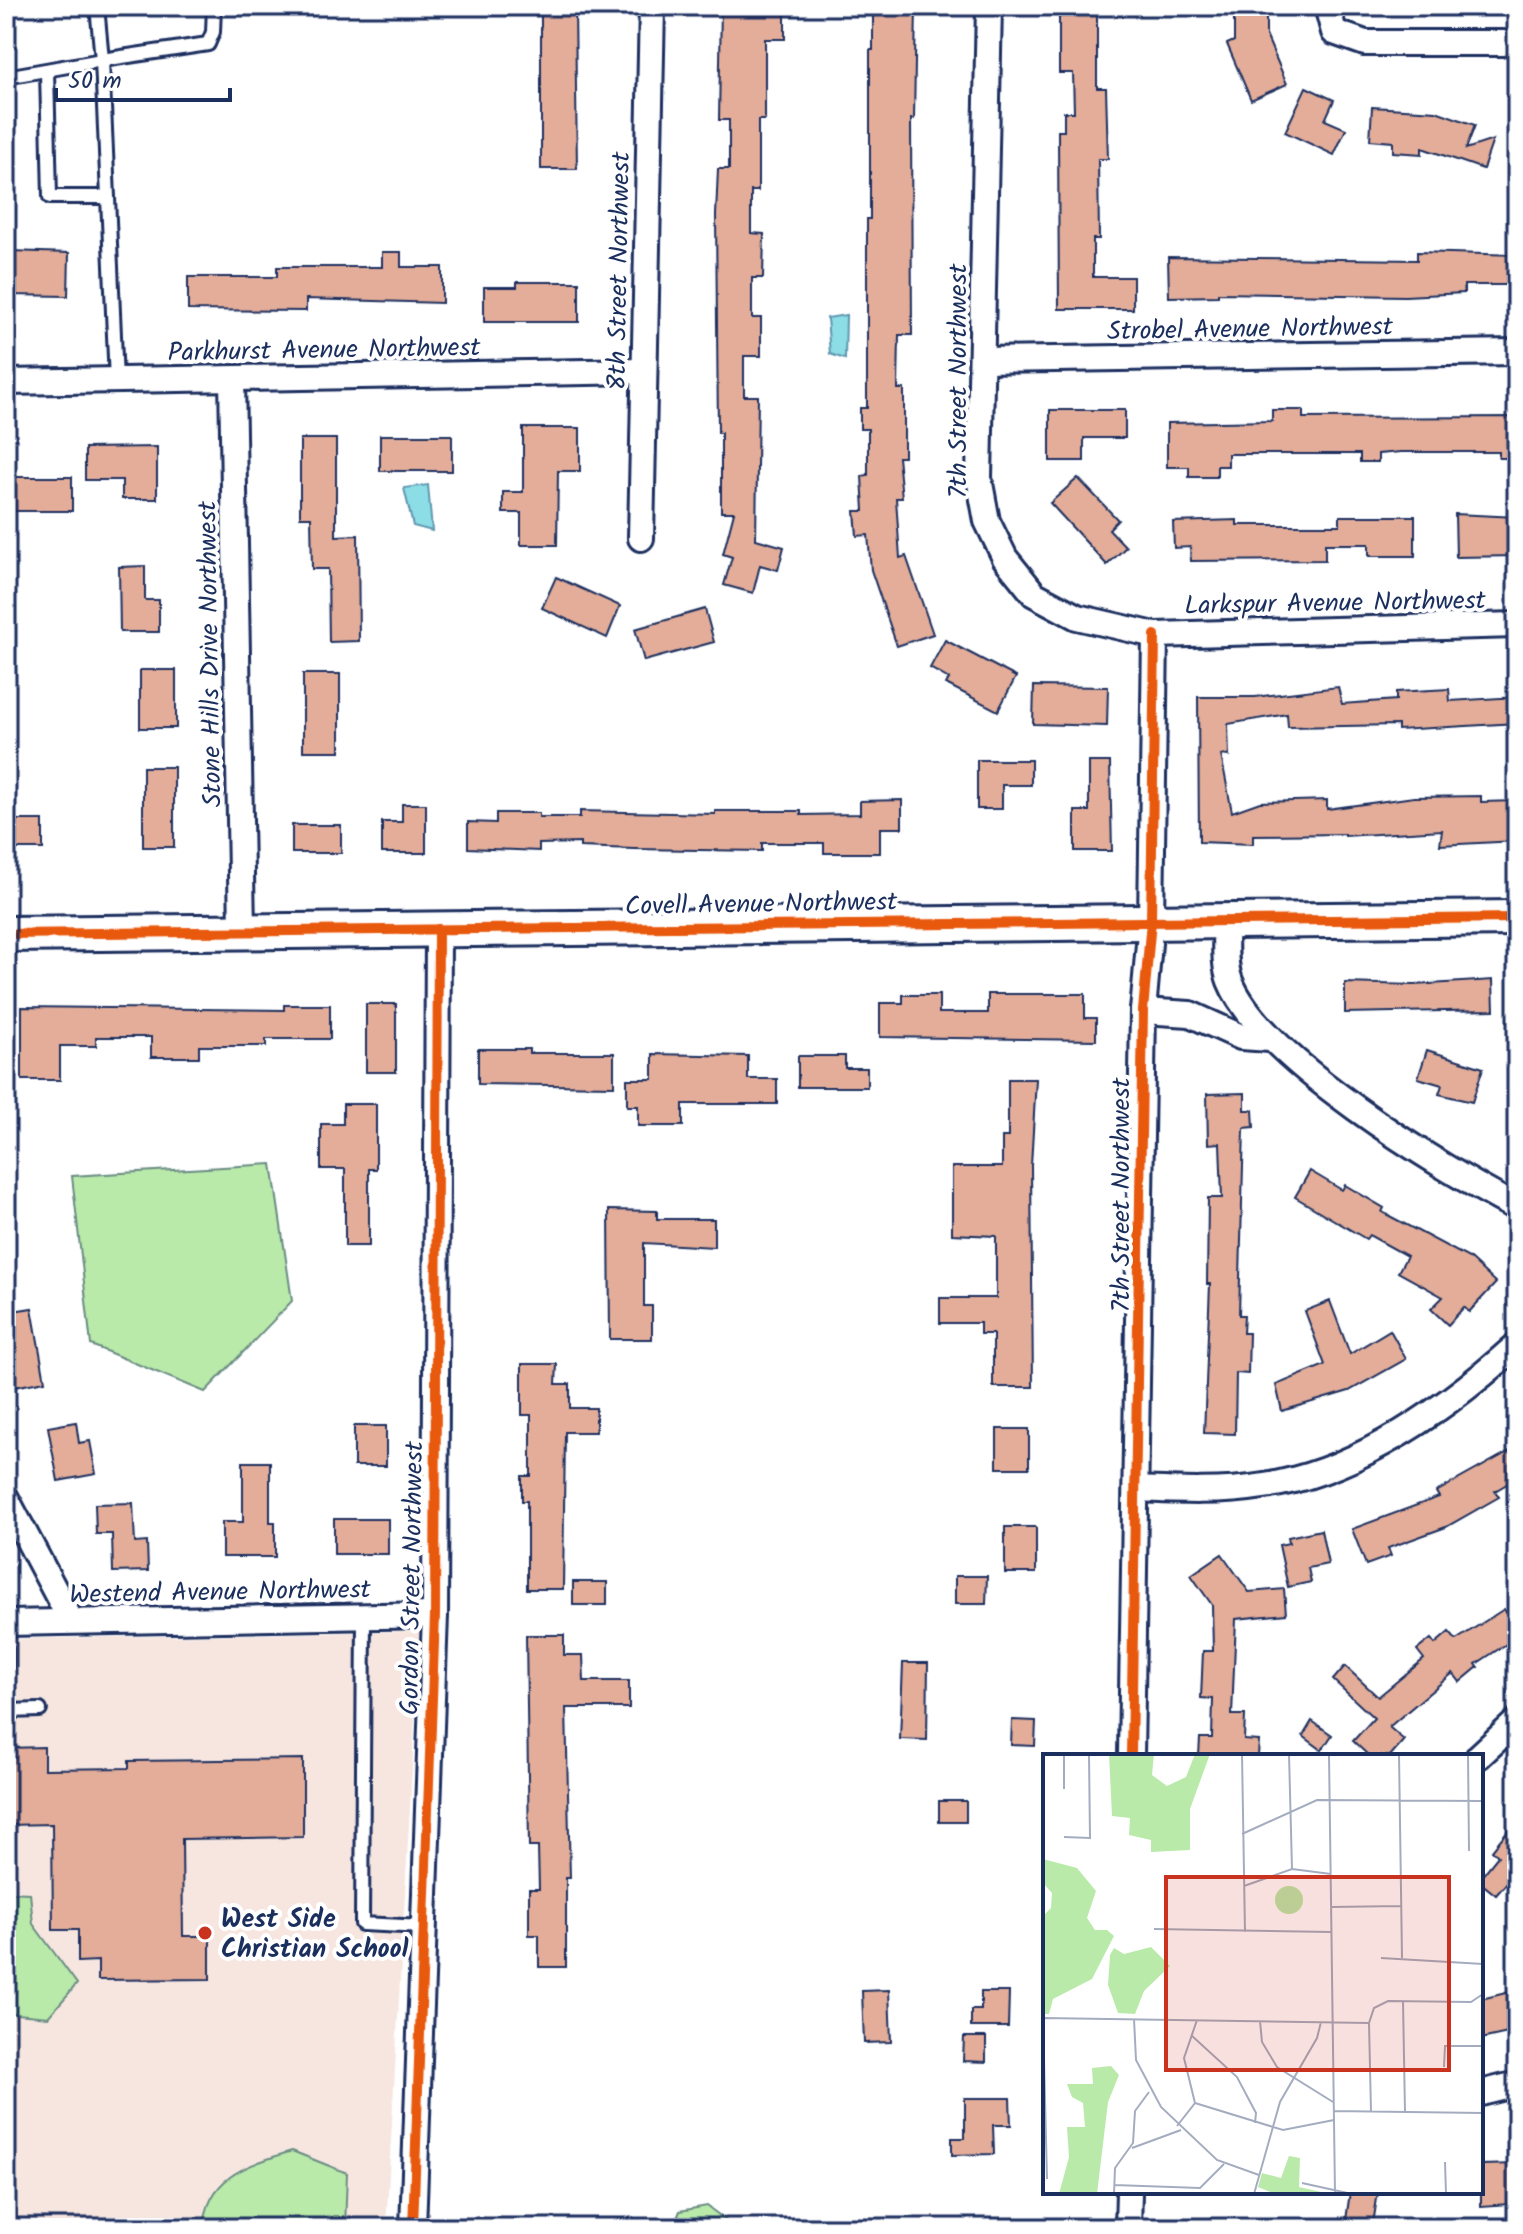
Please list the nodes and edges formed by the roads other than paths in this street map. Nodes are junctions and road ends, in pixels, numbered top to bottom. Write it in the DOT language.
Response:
graph roads {
  1 [pos="97,6"];
  2 [pos="214,6"];
  3 [pos="652,6"];
  4 [pos="989,6"];
  5 [pos="1327,6"];
  6 [pos="1503,43"];
  7 [pos="102,60"];
  8 [pos="47,71"];
  9 [pos="6,77"];
  10 [pos="107,197"];
  11 [pos="1517,352"];
  12 [pos="984,360"];
  13 [pos="644,371"];
  14 [pos="232,379"];
  15 [pos="116,381"];
  16 [pos="6,382"];
  17 [pos="641,538"];
  18 [pos="1517,625"];
  19 [pos="1155,635"];
  20 [pos="1517,918"];
  21 [pos="1225,920"];
  22 [pos="1151,921"];
  23 [pos="242,929"];
  24 [pos="438,929"];
  25 [pos="6,934"];
  26 [pos="1143,1011"];
  27 [pos="1270,1039"];
  28 [pos="1517,1208"];
  29 [pos="1517,1345"];
  30 [pos="1136,1489"];
  31 [pos="6,1498"];
  32 [pos="435,1615"];
  33 [pos="364,1616"];
  34 [pos="71,1621"];
  35 [pos="6,1623"];
  36 [pos="6,1648"];
  37 [pos="40,1710"];
  38 [pos="7,1711"];
  39 [pos="1517,1721"];
  40 [pos="1131,1754"];
  41 [pos="1481,1754"];
  42 [pos="424,1927"];
  43 [pos="1517,2084"];
  44 [pos="1483,2092"];
  45 [pos="1129,2194"];
  46 [pos="413,2228"];
  47 [pos="1128,2228"];
  1 -- 7 [label="lane"];
  2 -- 7 [label="lane"];
  3 -- 13 [label="street, 8th Street Northwest"];
  4 -- 12 [label="street, 7th Street Northwest"];
  5 -- 6 [label="street"];
  7 -- 8 [label="lane"];
  7 -- 10 [label="lane"];
  8 -- 9 [label="lane"];
  8 -- 10 [label="lane"];
  10 -- 15 [label="lane"];
  11 -- 12 [label="street, Strobel Avenue Northwest"];
  12 -- 19 [label="street, 7th Street Northwest"];
  13 -- 14 [label="street, Parkhurst Avenue Northwest"];
  13 -- 17 [label="street, 8th Street Northwest"];
  14 -- 15 [label="street, Parkhurst Avenue Northwest"];
  14 -- 23 [label="street, Stone Hills Drive Northwest"];
  15 -- 16 [label="street, Parkhurst Avenue Northwest"];
  18 -- 19 [label="street, Larkspur Avenue Northwest"];
  19 -- 22 [label="street, 7th Street Northwest"];
  20 -- 21 [label="street, Covell Avenue Northwest"];
  21 -- 22 [label="street, Covell Avenue Northwest"];
  21 -- 27 [label="street"];
  22 -- 24 [label="street, Covell Avenue Northwest"];
  22 -- 26 [label="street, 7th Street Northwest"];
  23 -- 24 [label="street, Covell Avenue Northwest"];
  23 -- 25 [label="street, Covell Avenue Northwest"];
  24 -- 32 [label="street, Gordon Street Northwest"];
  26 -- 27 [label="street"];
  26 -- 30 [label="street, 7th Street Northwest"];
  27 -- 28 [label="street"];
  29 -- 30 [label="street"];
  30 -- 40 [label="street, 7th Street Northwest"];
  31 -- 34 [label="street"];
  32 -- 33 [label="street, Westend Avenue Northwest"];
  32 -- 42 [label="street, Gordon Street Northwest"];
  33 -- 34 [label="street, Westend Avenue Northwest"];
  33 -- 42 [label="lane"];
  34 -- 35 [label="street, Westend Avenue Northwest"];
  36 -- 38 [label="lane"];
  37 -- 38 [label="lane"];
  39 -- 41 [label="street"];
  42 -- 46 [label="street, Gordon Street Northwest"];
  43 -- 44 [label="street"];
  45 -- 47 [label="street"];
}
